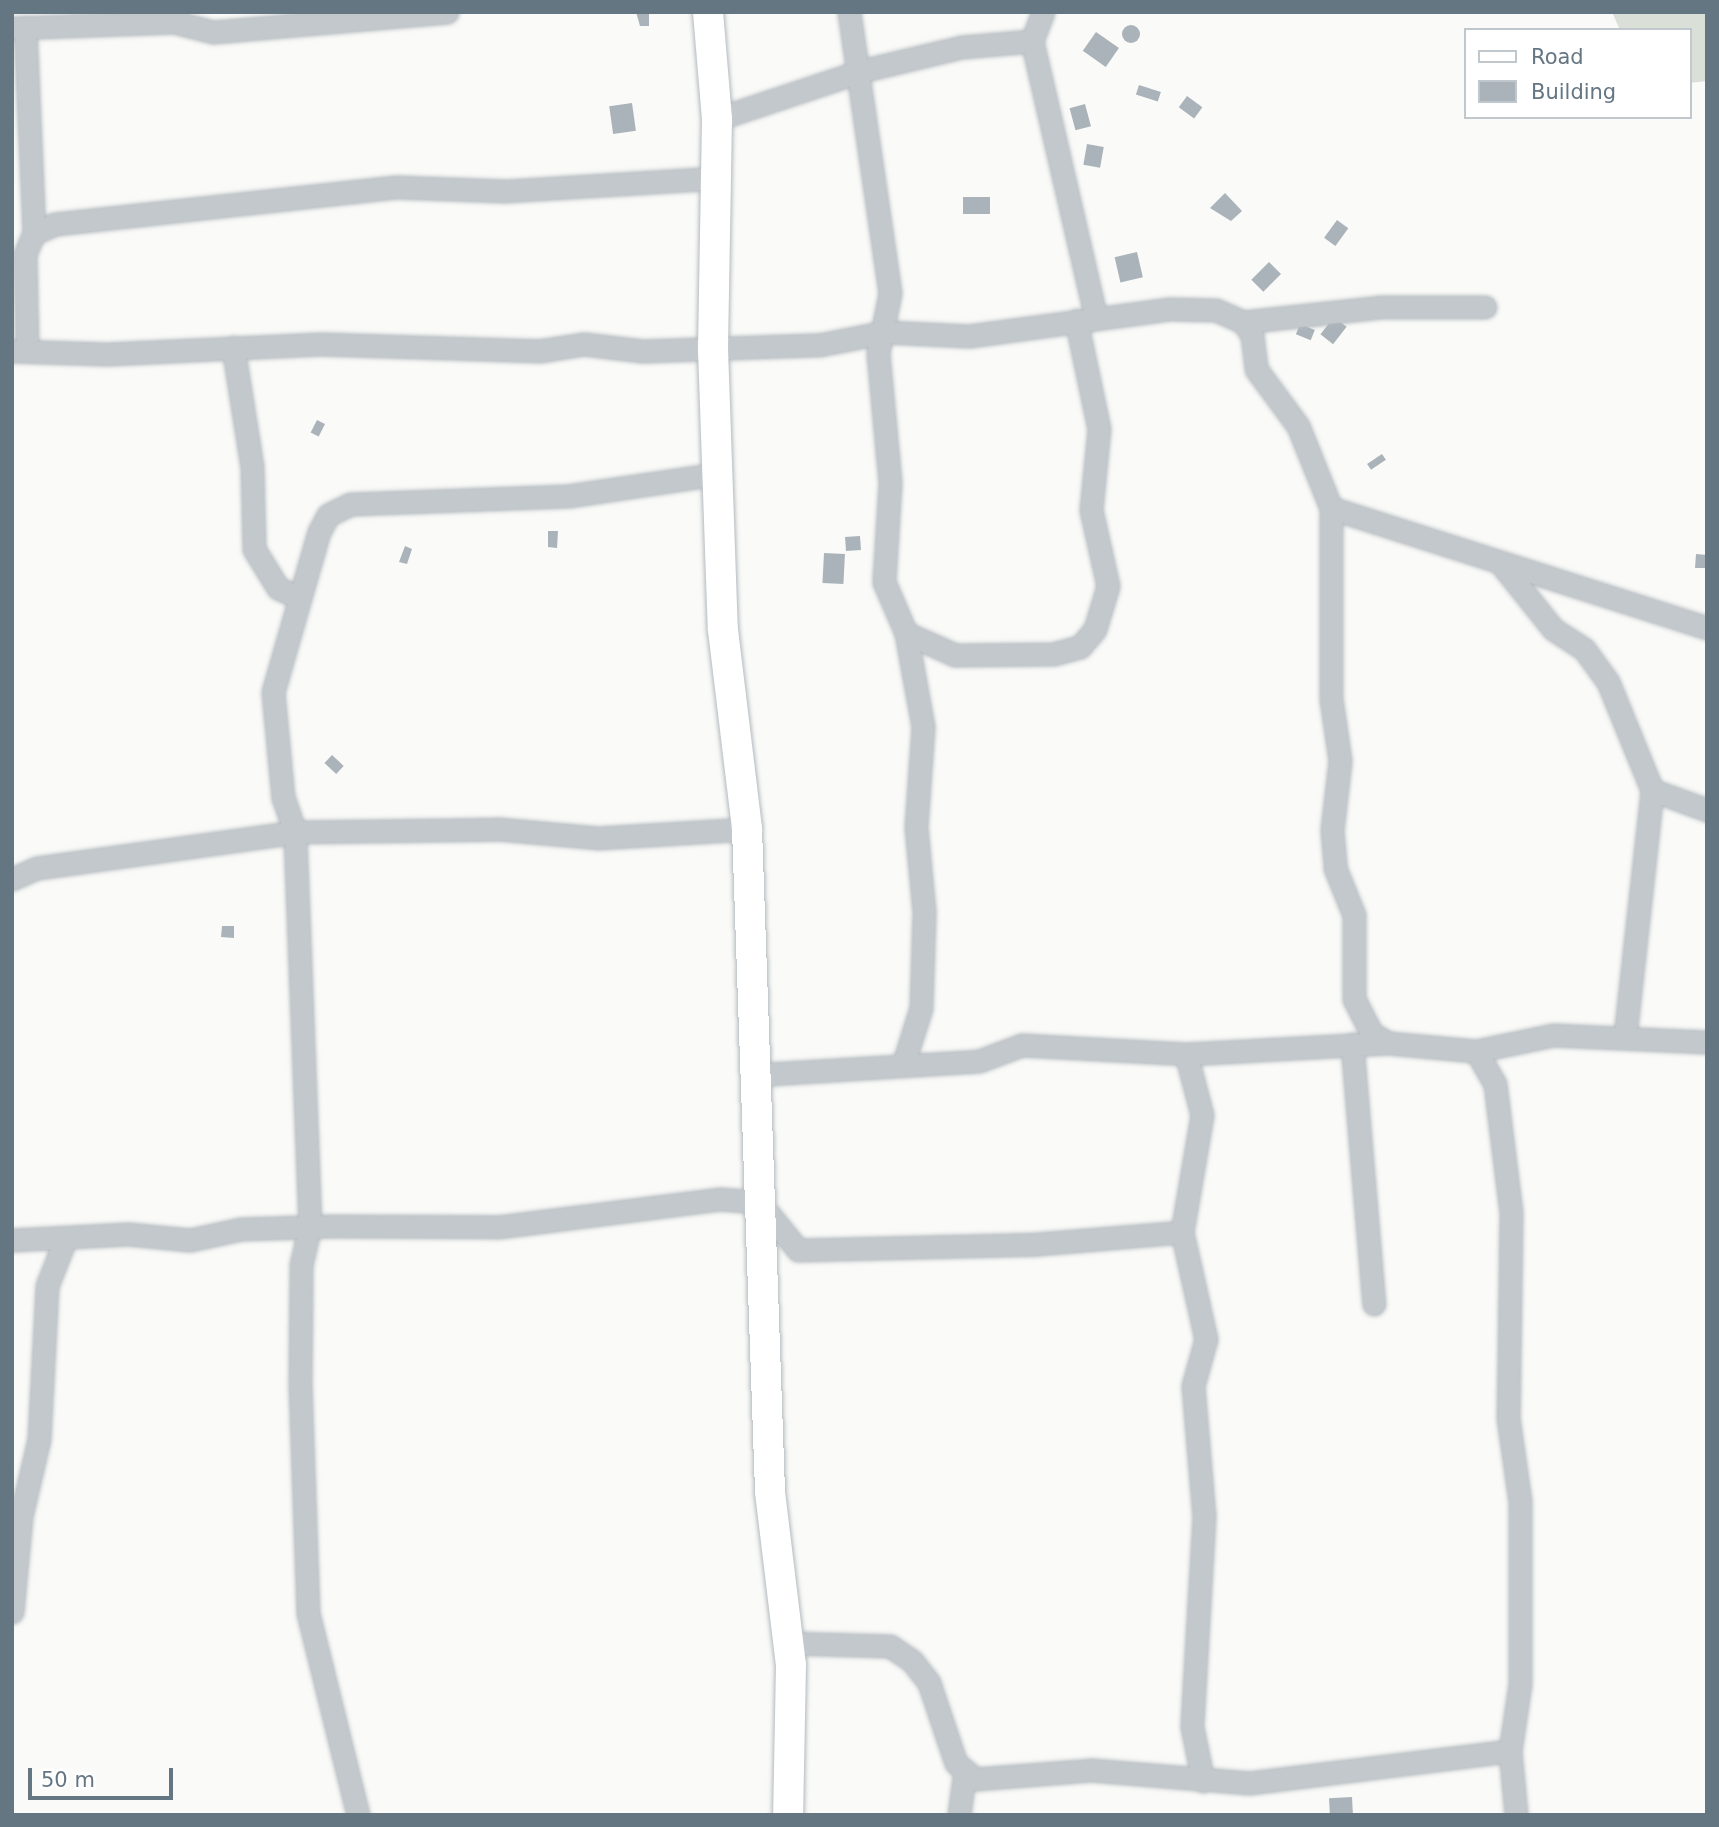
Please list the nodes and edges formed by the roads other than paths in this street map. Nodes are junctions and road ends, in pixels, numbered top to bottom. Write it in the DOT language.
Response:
graph roads {
  1 [pos="447,12"];
  2 [pos="708,12"];
  3 [pos="849,12"];
  4 [pos="1043,12"];
  5 [pos="19,27"];
  6 [pos="1032,41"];
  7 [pos="861,71"];
  8 [pos="717,119"];
  9 [pos="716,178"];
  10 [pos="34,233"];
  11 [pos="1485,307"];
  12 [pos="1086,319"];
  13 [pos="1243,322"];
  14 [pos="885,332"];
  15 [pos="233,347"];
  16 [pos="713,349"];
  17 [pos="20,350"];
  18 [pos="717,474"];
  19 [pos="1331,509"];
  20 [pos="1501,564"];
  21 [pos="299,598"];
  22 [pos="1707,628"];
  23 [pos="906,633"];
  24 [pos="1652,790"];
  25 [pos="1707,810"];
  26 [pos="747,829"];
  27 [pos="295,832"];
  28 [pos="12,879"];
  29 [pos="1625,1036"];
  30 [pos="1707,1042"];
  31 [pos="1388,1043"];
  32 [pos="1352,1044"];
  33 [pos="1476,1051"];
  34 [pos="1186,1054"];
  35 [pos="904,1062"];
  36 [pos="752,1075"];
  37 [pos="759,1202"];
  38 [pos="310,1227"];
  39 [pos="1182,1232"];
  40 [pos="12,1240"];
  41 [pos="65,1240"];
  42 [pos="1374,1304"];
  43 [pos="12,1612"];
  44 [pos="787,1643"];
  45 [pos="1510,1751"];
  46 [pos="965,1770"];
  47 [pos="1203,1781"];
  48 [pos="358,1815"];
  49 [pos="788,1815"];
  50 [pos="959,1815"];
  51 [pos="1516,1815"];
  1 -- 5 [label="street"];
  2 -- 8 [label="street"];
  3 -- 7 [label="street"];
  4 -- 6 [label="street"];
  5 -- 10 [label="street"];
  6 -- 7 [label="street"];
  6 -- 12 [label="street"];
  7 -- 8 [label="street"];
  7 -- 14 [label="street"];
  8 -- 9 [label="street"];
  9 -- 10 [label="street"];
  9 -- 16 [label="street"];
  10 -- 17 [label="street"];
  11 -- 13 [label="street"];
  12 -- 13 [label="street"];
  12 -- 14 [label="street"];
  12 -- 23 [label="street"];
  13 -- 19 [label="street"];
  14 -- 16 [label="street"];
  14 -- 23 [label="street"];
  15 -- 16 [label="street"];
  15 -- 17 [label="street"];
  15 -- 21 [label="street"];
  16 -- 18 [label="street"];
  18 -- 21 [label="street"];
  18 -- 26 [label="street"];
  19 -- 20 [label="street"];
  19 -- 31 [label="street"];
  20 -- 22 [label="street"];
  20 -- 24 [label="street"];
  21 -- 27 [label="street"];
  23 -- 35 [label="street"];
  24 -- 25 [label="street"];
  24 -- 29 [label="street"];
  26 -- 27 [label="street"];
  26 -- 36 [label="street"];
  27 -- 28 [label="street"];
  27 -- 38 [label="street"];
  29 -- 30 [label="street"];
  29 -- 33 [label="street"];
  31 -- 32 [label="street"];
  31 -- 33 [label="street"];
  32 -- 34 [label="street"];
  32 -- 42 [label="street"];
  33 -- 45 [label="street"];
  34 -- 35 [label="street"];
  34 -- 39 [label="street"];
  35 -- 36 [label="street"];
  36 -- 37 [label="street"];
  37 -- 38 [label="street"];
  37 -- 39 [label="street"];
  37 -- 44 [label="street"];
  38 -- 41 [label="street"];
  38 -- 48 [label="street"];
  39 -- 47 [label="street"];
  40 -- 41 [label="street"];
  41 -- 43 [label="street"];
  44 -- 46 [label="street"];
  44 -- 49 [label="street"];
  45 -- 47 [label="street"];
  45 -- 51 [label="street"];
  46 -- 47 [label="street"];
  46 -- 50 [label="street"];
}
